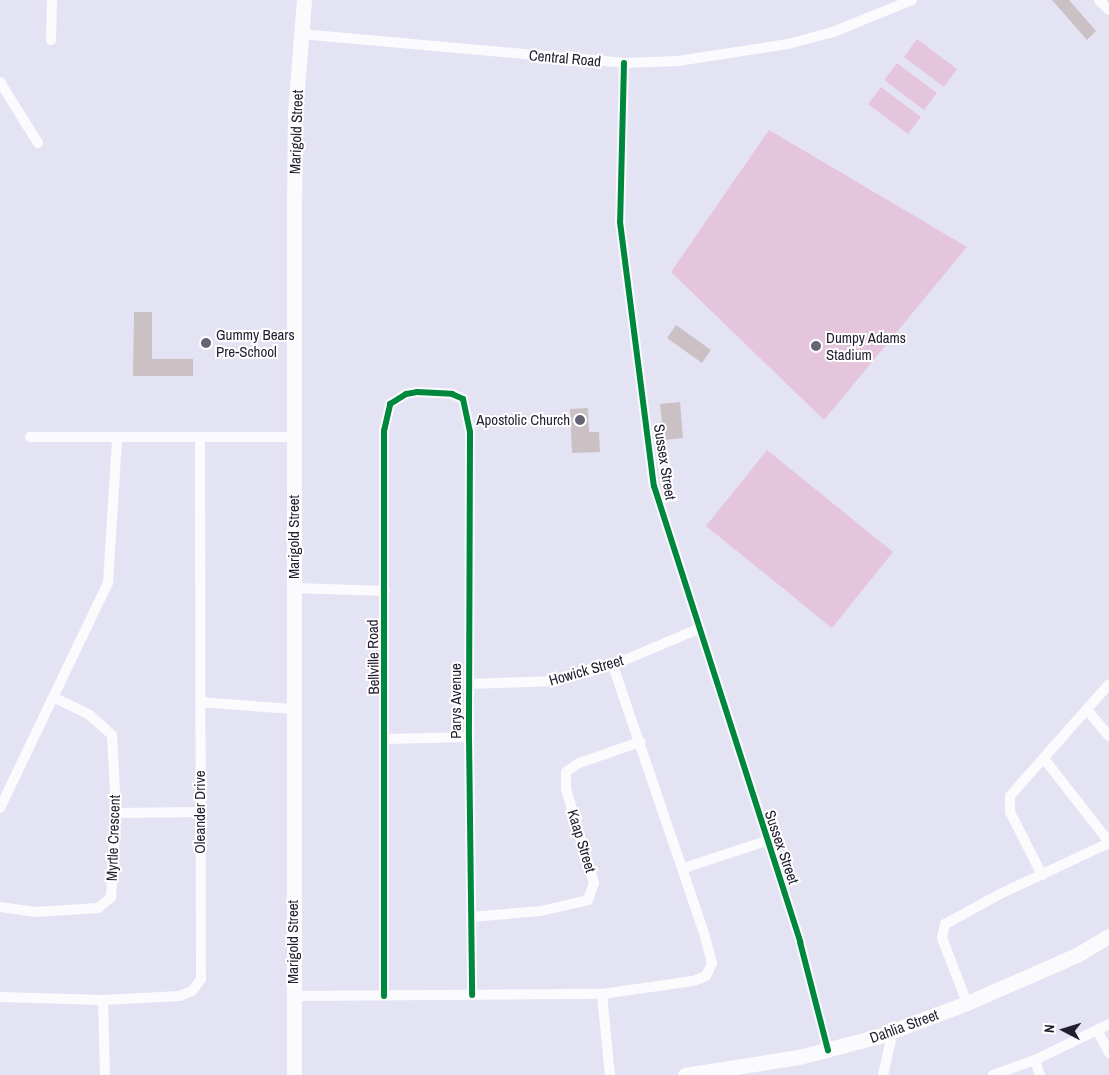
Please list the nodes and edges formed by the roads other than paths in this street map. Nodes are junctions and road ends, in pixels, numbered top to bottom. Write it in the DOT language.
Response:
graph roads {
  1 [pos="52,0"];
  2 [pos="304,0"];
  3 [pos="912,0"];
  4 [pos="1100,0"];
  5 [pos="892,4"];
  6 [pos="1109,10"];
  7 [pos="301,34"];
  8 [pos="51,40"];
  9 [pos="624,63"];
  10 [pos="0,82"];
  11 [pos="38,143"];
  12 [pos="467,406"];
  13 [pos="30,436"];
  14 [pos="200,437"];
  15 [pos="294,437"];
  16 [pos="117,438"];
  17 [pos="294,588"];
  18 [pos="385,591"];
  19 [pos="698,629"];
  20 [pos="613,665"];
  21 [pos="469,684"];
  22 [pos="1109,684"];
  23 [pos="53,697"];
  24 [pos="200,702"];
  25 [pos="292,708"];
  26 [pos="1088,711"];
  27 [pos="1109,736"];
  28 [pos="468,737"];
  29 [pos="386,739"];
  30 [pos="640,742"];
  31 [pos="1045,760"];
  32 [pos="0,808"];
  33 [pos="200,812"];
  34 [pos="116,813"];
  35 [pos="766,841"];
  36 [pos="1109,842"];
  37 [pos="684,868"];
  38 [pos="1042,875"];
  39 [pos="0,907"];
  40 [pos="471,917"];
  41 [pos="1109,936"];
  42 [pos="602,994"];
  43 [pos="472,995"];
  44 [pos="293,996"];
  45 [pos="384,996"];
  46 [pos="0,997"];
  47 [pos="103,1000"];
  48 [pos="967,1003"];
  49 [pos="1109,1024"];
  50 [pos="1097,1030"];
  51 [pos="893,1031"];
  52 [pos="828,1050"];
  53 [pos="1109,1054"];
  54 [pos="1035,1060"];
  55 [pos="105,1075"];
  56 [pos="294,1075"];
  57 [pos="610,1075"];
  58 [pos="685,1075"];
  59 [pos="883,1075"];
  60 [pos="992,1075"];
  61 [pos="1040,1075"];
  1 -- 8 [label="street"];
  2 -- 7 [label="street, Marigold Street"];
  3 -- 5 [label="street, Central Road"];
  4 -- 6 [label="street"];
  5 -- 9 [label="street, Central Road"];
  7 -- 9 [label="street, Central Road"];
  7 -- 15 [label="street, Marigold Street"];
  9 -- 19 [label="street, Sussex Street"];
  10 -- 11 [label="street"];
  12 -- 18 [label="street, Bellville Road"];
  12 -- 21 [label="street, Parys Avenue"];
  13 -- 16 [label="street"];
  14 -- 15 [label="street"];
  14 -- 16 [label="street"];
  14 -- 24 [label="street, Oleander Drive"];
  15 -- 17 [label="street, Marigold Street"];
  16 -- 23 [label="street"];
  17 -- 18 [label="street"];
  17 -- 25 [label="street, Marigold Street"];
  18 -- 29 [label="street, Bellville Road"];
  19 -- 20 [label="street, Howick Street"];
  19 -- 35 [label="street, Sussex Street"];
  20 -- 21 [label="street, Howick Street"];
  20 -- 30 [label="street"];
  21 -- 28 [label="street, Parys Avenue"];
  22 -- 26 [label="street"];
  23 -- 32 [label="street"];
  23 -- 34 [label="street, Myrtle Crescent"];
  24 -- 25 [label="street"];
  24 -- 33 [label="street, Oleander Drive"];
  25 -- 44 [label="street, Marigold Street"];
  26 -- 27 [label="street"];
  26 -- 31 [label="street"];
  28 -- 29 [label="street"];
  28 -- 40 [label="street, Parys Avenue"];
  29 -- 45 [label="street, Bellville Road"];
  30 -- 37 [label="street"];
  30 -- 40 [label="street, Kaap Street"];
  31 -- 36 [label="street"];
  31 -- 38 [label="street"];
  33 -- 34 [label="street"];
  33 -- 47 [label="street, Oleander Drive"];
  34 -- 39 [label="street, Myrtle Crescent"];
  35 -- 37 [label="street"];
  35 -- 52 [label="street, Sussex Street"];
  36 -- 38 [label="street"];
  37 -- 42 [label="street"];
  38 -- 48 [label="street"];
  40 -- 43 [label="street, Parys Avenue"];
  41 -- 48 [label="street, Dahlia Street"];
  42 -- 43 [label="street"];
  42 -- 57 [label="street"];
  43 -- 45 [label="street"];
  44 -- 45 [label="street"];
  44 -- 56 [label="street, Marigold Street"];
  46 -- 47 [label="street, Oleander Drive"];
  47 -- 55 [label="street"];
  48 -- 51 [label="street, Dahlia Street"];
  49 -- 50 [label="street"];
  50 -- 53 [label="street"];
  50 -- 54 [label="street"];
  51 -- 52 [label="street, Dahlia Street"];
  51 -- 59 [label="street"];
  52 -- 58 [label="street, Dahlia Street"];
  54 -- 60 [label="street"];
  54 -- 61 [label="street"];
}
